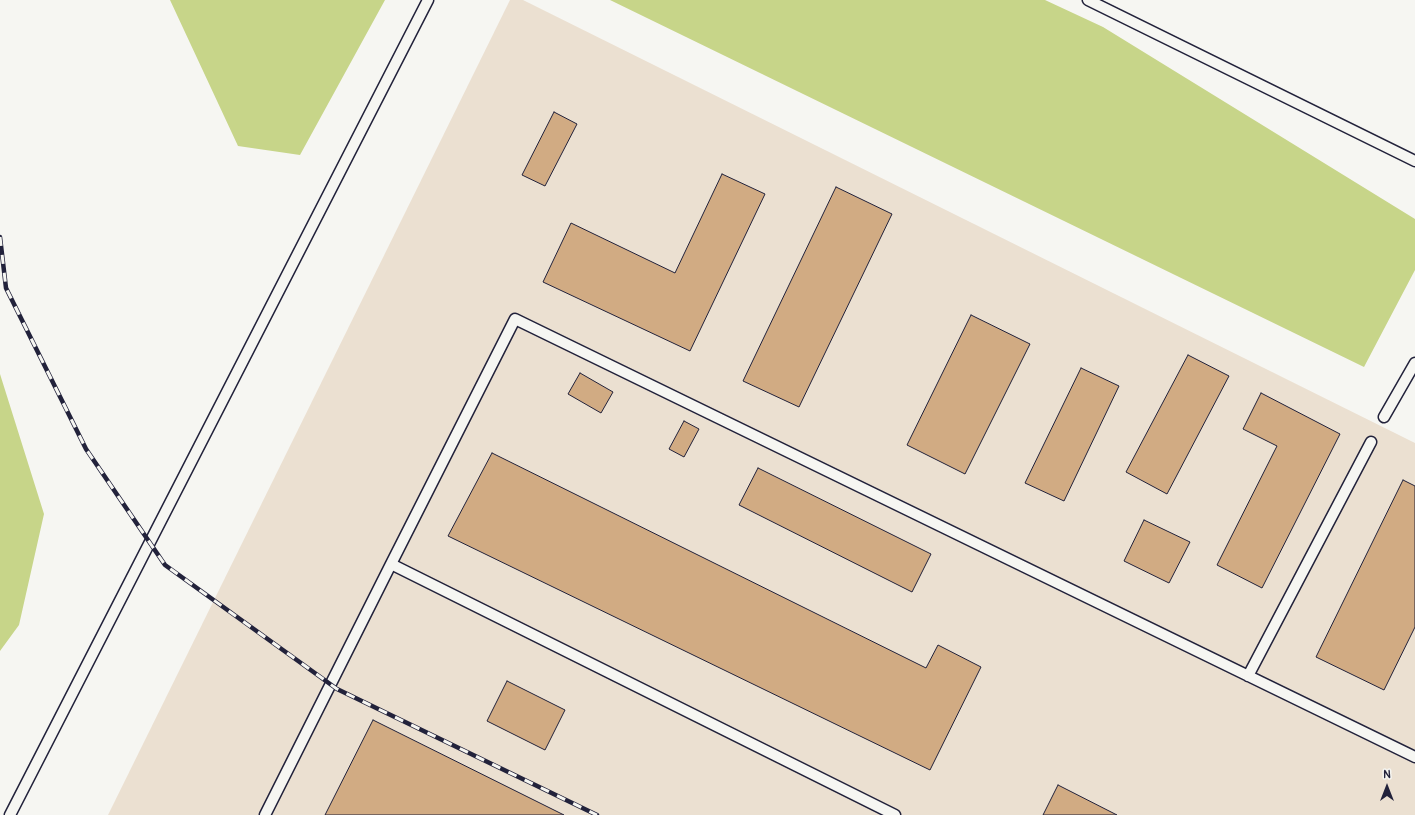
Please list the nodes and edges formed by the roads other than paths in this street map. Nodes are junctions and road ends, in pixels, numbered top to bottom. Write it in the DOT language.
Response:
graph roads {
  1 [pos="428,0"];
  2 [pos="1088,0"];
  3 [pos="1415,161"];
  4 [pos="1415,363"];
  5 [pos="1384,417"];
  6 [pos="1372,442"];
  7 [pos="392,564"];
  8 [pos="1248,676"];
  9 [pos="1415,757"];
  10 [pos="10,815"];
  11 [pos="265,815"];
  12 [pos="895,815"];
  1 -- 10 [label="lane"];
  2 -- 3 [label="lane"];
  4 -- 5 [label="lane"];
  6 -- 8 [label="lane"];
  7 -- 8 [label="lane"];
  7 -- 11 [label="lane"];
  7 -- 12 [label="lane"];
  8 -- 9 [label="lane"];
}
